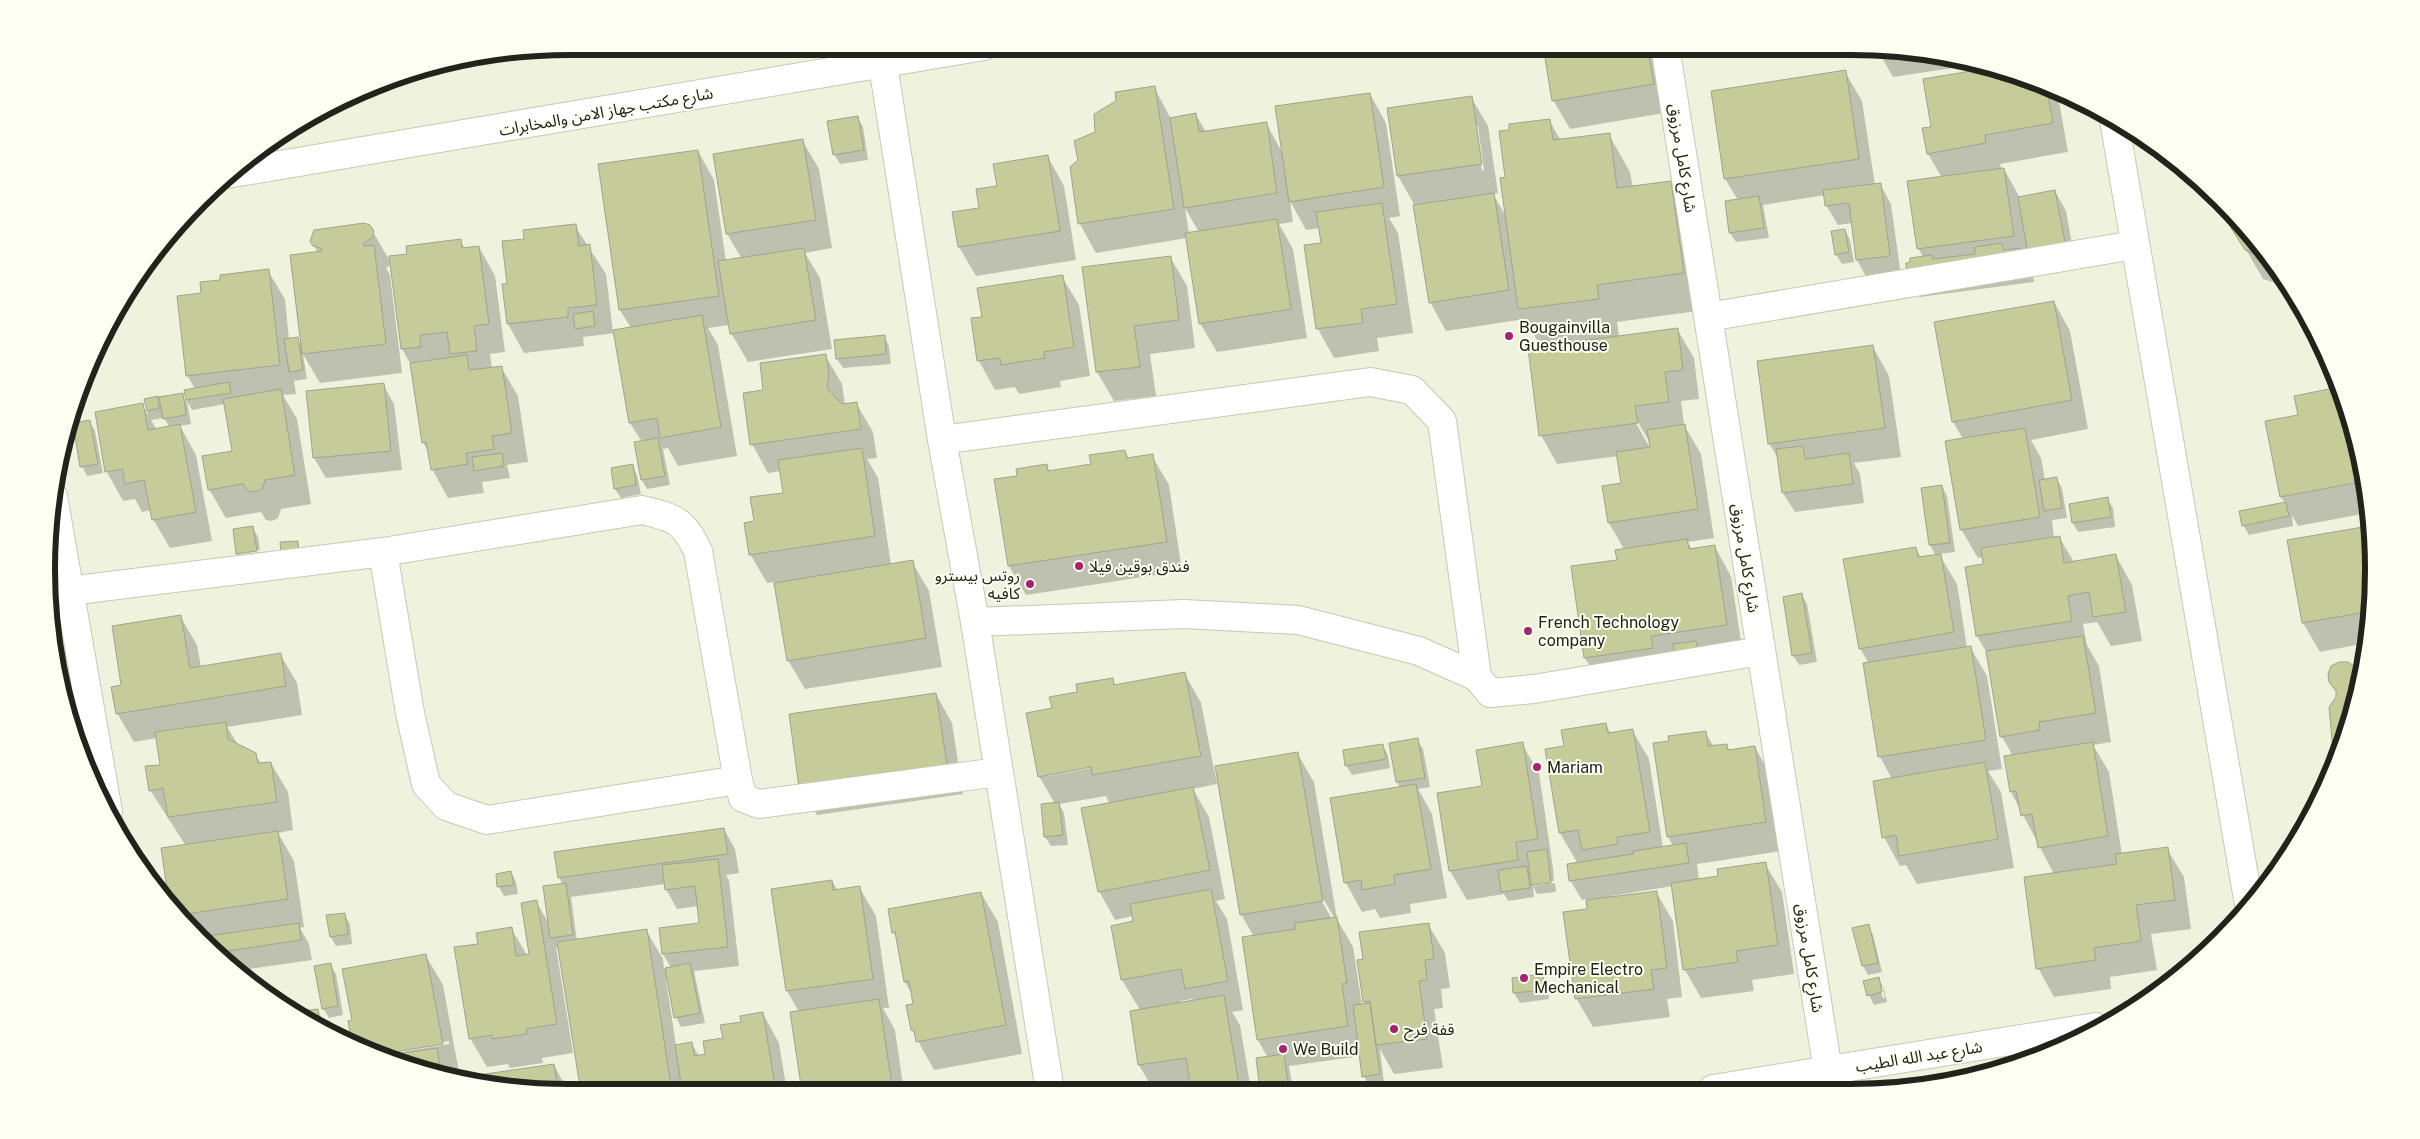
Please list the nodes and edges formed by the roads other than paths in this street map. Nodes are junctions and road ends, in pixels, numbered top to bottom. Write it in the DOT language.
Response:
graph roads {
  1 [pos="881,55"];
  2 [pos="1666,55"];
  3 [pos="2115,129"];
  4 [pos="244,171"];
  5 [pos="2134,245"];
  6 [pos="1708,316"];
  7 [pos="942,440"];
  8 [pos="58,519"];
  9 [pos="383,552"];
  10 [pos="69,592"];
  11 [pos="975,622"];
  12 [pos="1761,651"];
  13 [pos="1477,677"];
  14 [pos="998,772"];
  15 [pos="738,780"];
  16 [pos="104,787"];
  17 [pos="2248,897"];
  18 [pos="2081,1029"];
  19 [pos="1828,1071"];
  20 [pos="1049,1084"];
  21 [pos="1745,1084"];
  1 -- 4 [label="street, شارع مكتب جهاز الامن والمخابرات"];
  1 -- 7 [label="street"];
  2 -- 6 [label="street, شارع كامل مرزوق"];
  3 -- 5 [label="street"];
  5 -- 6 [label="street"];
  5 -- 17 [label="street"];
  6 -- 12 [label="street, شارع كامل مرزوق"];
  7 -- 11 [label="street"];
  7 -- 13 [label="street"];
  8 -- 10 [label="street"];
  9 -- 10 [label="street"];
  9 -- 15 [label="street"];
  9 -- 15 [label="street"];
  10 -- 16 [label="street"];
  11 -- 13 [label="street"];
  11 -- 14 [label="street"];
  12 -- 13 [label="street"];
  12 -- 19 [label="street, شارع كامل مرزوق"];
  14 -- 15 [label="street"];
  14 -- 20 [label="street"];
  18 -- 19 [label="street, شارع عبد الله الطيب"];
  19 -- 21 [label="street, شارع عبد الله الطيب"];
}
